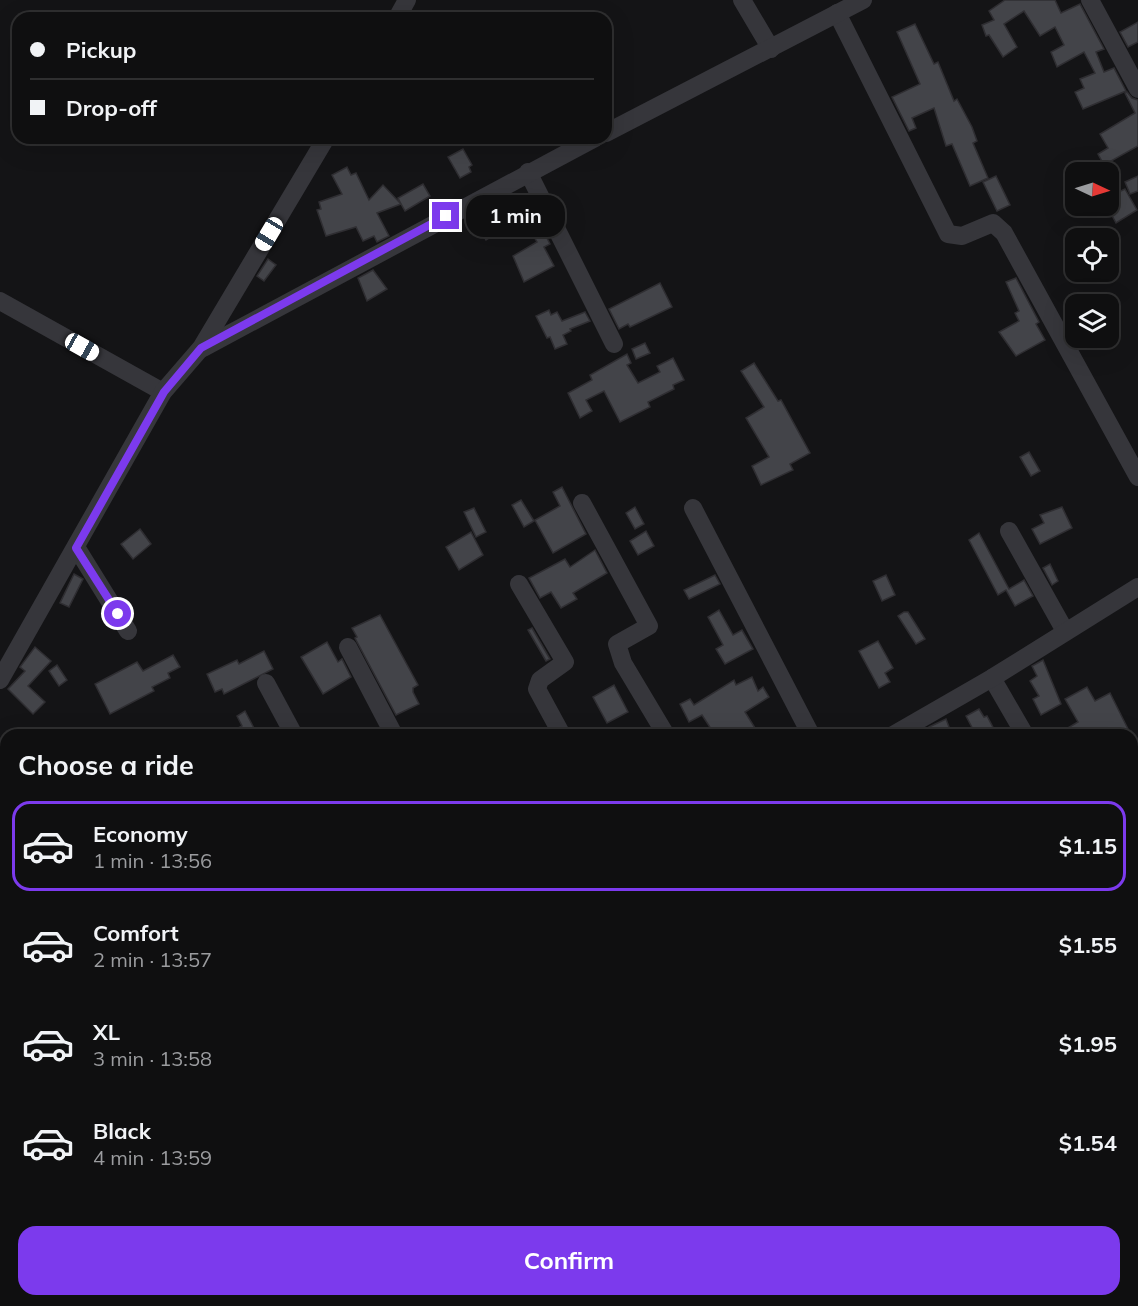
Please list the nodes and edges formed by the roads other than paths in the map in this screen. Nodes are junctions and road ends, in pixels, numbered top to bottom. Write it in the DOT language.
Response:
graph roads {
  1 [pos="742,0"];
  2 [pos="863,0"];
  3 [pos="1090,0"];
  4 [pos="837,13"];
  5 [pos="771,49"];
  6 [pos="1138,89"];
  7 [pos="612,130"];
  8 [pos="322,144"];
  9 [pos="583,144"];
  10 [pos="528,172"];
  11 [pos="0,301"];
  12 [pos="614,344"];
  13 [pos="201,348"];
  14 [pos="164,392"];
  15 [pos="1138,477"];
  16 [pos="582,503"];
  17 [pos="693,508"];
  18 [pos="1009,531"];
  19 [pos="76,548"];
  20 [pos="519,584"];
  21 [pos="1138,587"];
  22 [pos="128,631"];
  23 [pos="1065,631"];
  24 [pos="348,647"];
  25 [pos="992,678"];
  26 [pos="0,680"];
  27 [pos="266,683"];
  28 [pos="291,729"];
  29 [pos="391,729"];
  30 [pos="558,729"];
  31 [pos="662,729"];
  32 [pos="808,729"];
  33 [pos="903,729"];
  34 [pos="1022,729"];
  1 -- 5 [label="street"];
  2 -- 4 [label="street"];
  3 -- 6 [label="street"];
  4 -- 5 [label="street"];
  4 -- 15 [label="street"];
  5 -- 7 [label="street"];
  8 -- 13 [label="street"];
  9 -- 10 [label="street"];
  10 -- 12 [label="street"];
  10 -- 13 [label="street"];
  11 -- 14 [label="street"];
  13 -- 14 [label="street"];
  14 -- 19 [label="street"];
  16 -- 31 [label="street"];
  17 -- 32 [label="street"];
  18 -- 23 [label="street"];
  19 -- 22 [label="street"];
  19 -- 26 [label="street"];
  20 -- 30 [label="street"];
  21 -- 23 [label="street"];
  23 -- 25 [label="street"];
  24 -- 29 [label="street"];
  25 -- 33 [label="street"];
  25 -- 34 [label="street"];
  27 -- 28 [label="street"];
}
